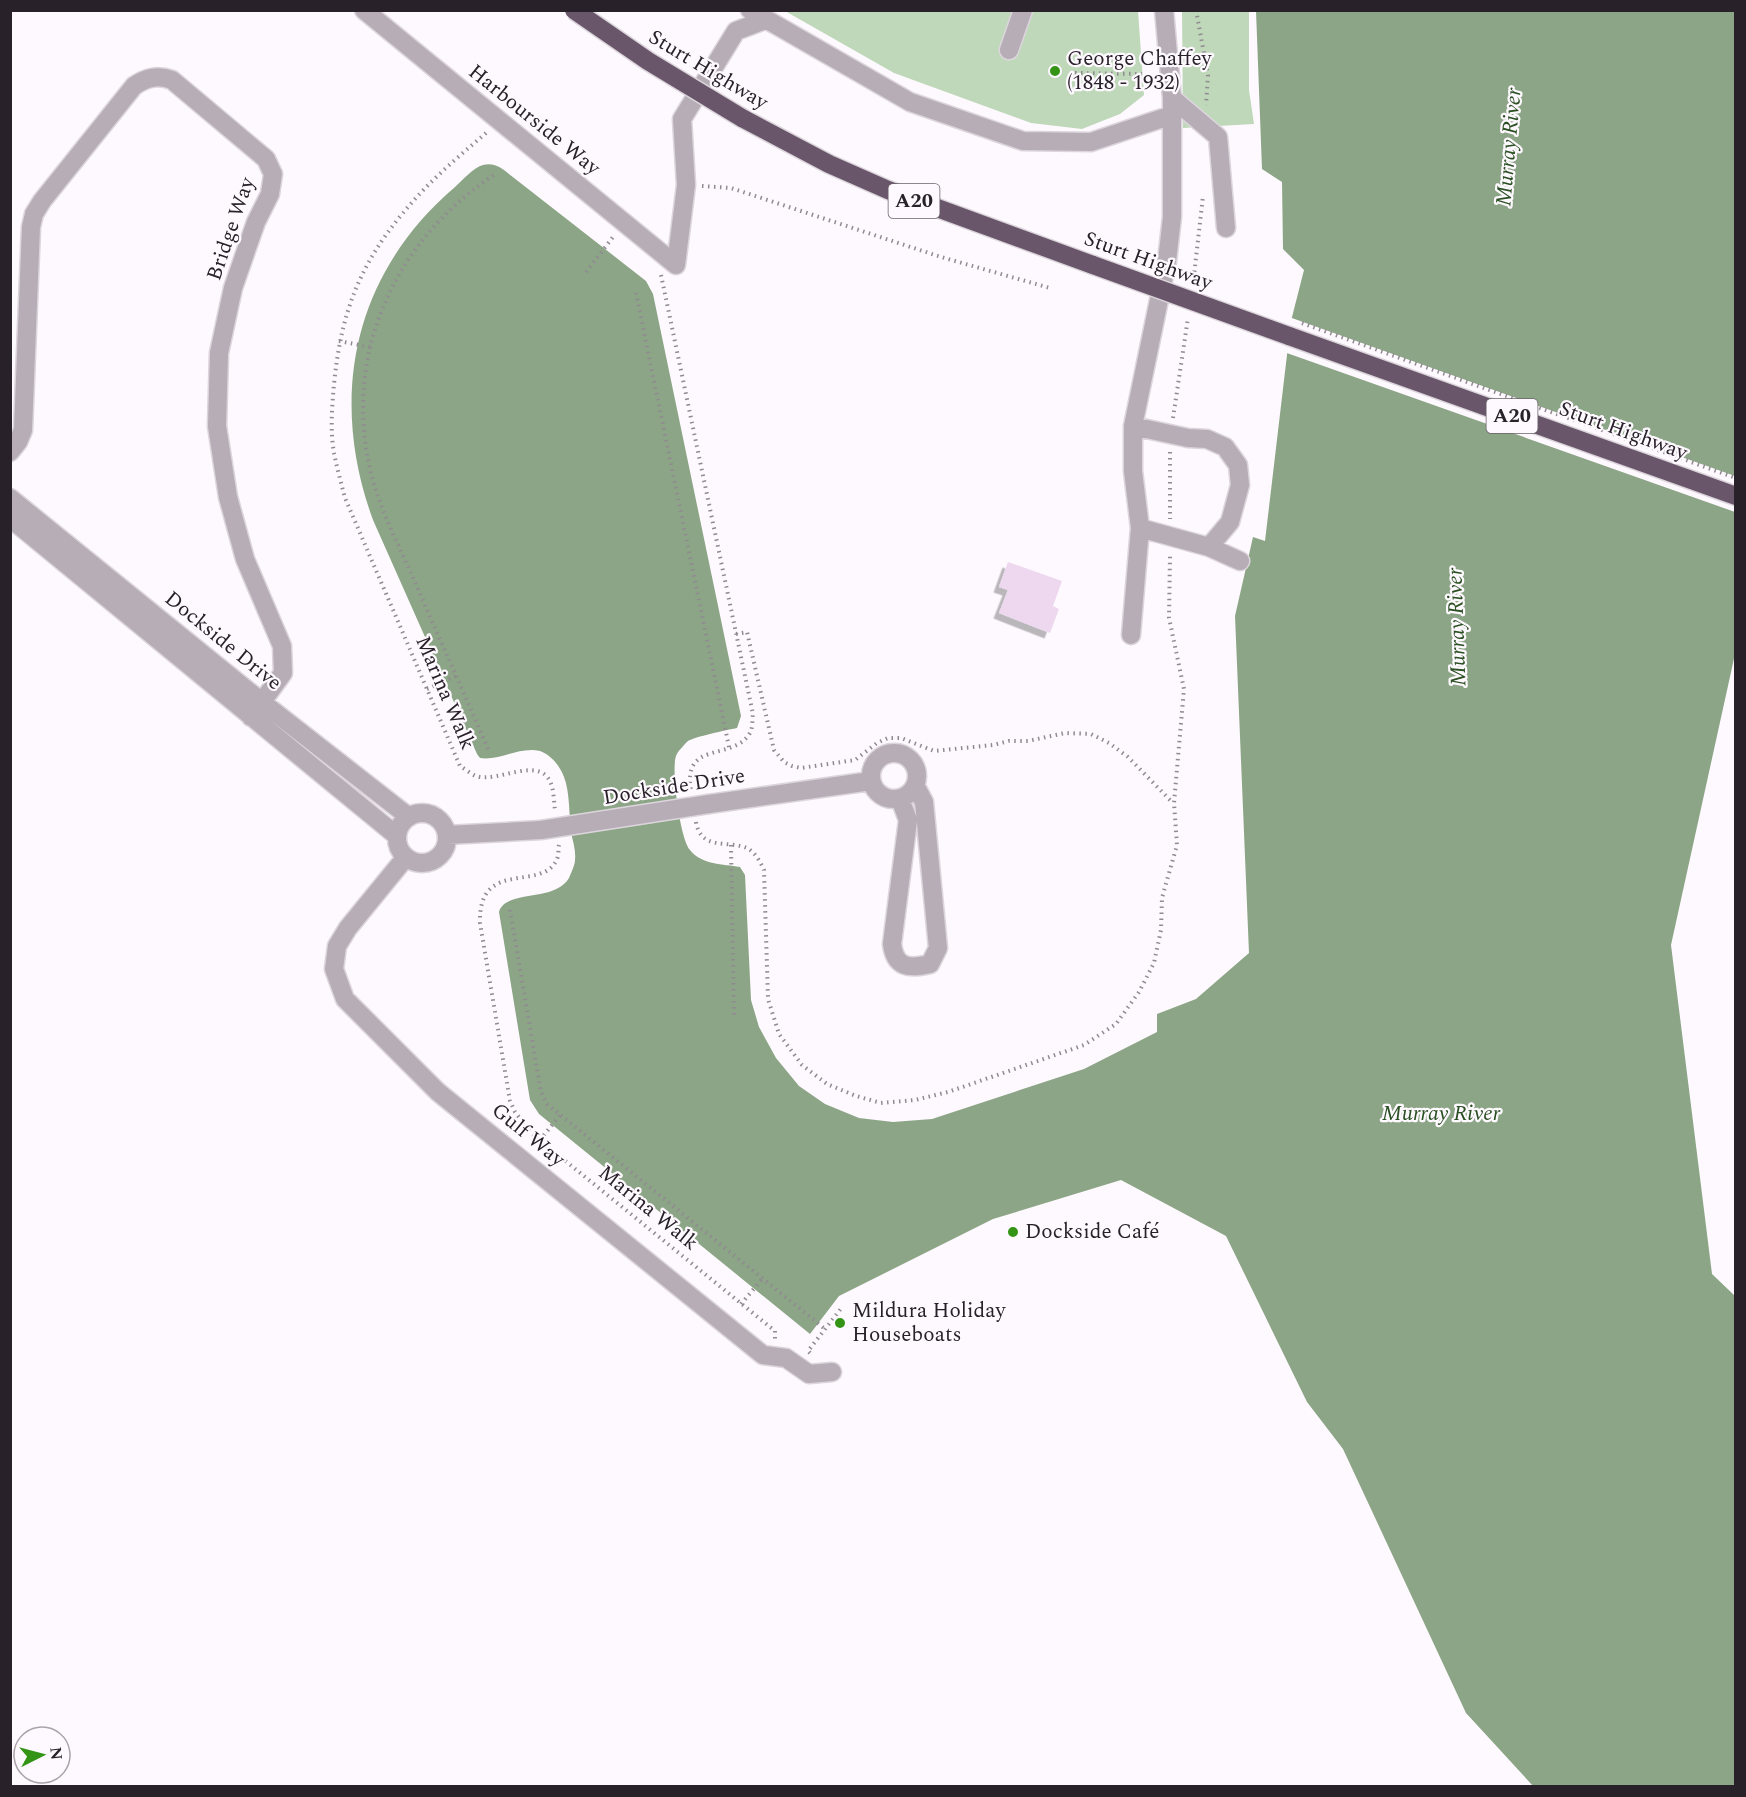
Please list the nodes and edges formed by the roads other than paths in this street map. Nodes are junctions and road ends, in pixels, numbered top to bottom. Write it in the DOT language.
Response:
graph roads {
  1 [pos="364,10"];
  2 [pos="574,10"];
  3 [pos="1023,10"];
  4 [pos="1164,10"];
  5 [pos="757,15"];
  6 [pos="1009,50"];
  7 [pos="1172,106"];
  8 [pos="1226,228"];
  9 [pos="19,283"];
  10 [pos="1134,426"];
  11 [pos="10,452"];
  12 [pos="1736,496"];
  13 [pos="10,498"];
  14 [pos="10,518"];
  15 [pos="1140,528"];
  16 [pos="1209,548"];
  17 [pos="1240,561"];
  18 [pos="1131,635"];
  19 [pos="257,710"];
  20 [pos="871,781"];
  21 [pos="915,785"];
  22 [pos="900,799"];
  23 [pos="409,817"];
  24 [pos="447,835"];
  25 [pos="397,836"];
  26 [pos="406,858"];
  27 [pos="832,1372"];
  1 -- 5 [label="street, Harbourside Way"];
  2 -- 12 [label="highway, Sturt Highway / A20, bridge"];
  3 -- 6 [label="street"];
  4 -- 7 [label="street"];
  5 -- 7 [label="street"];
  7 -- 8 [label="street"];
  7 -- 10 [label="street"];
  9 -- 11 [label="street, Bridge Way"];
  9 -- 19 [label="street, Bridge Way"];
  10 -- 15 [label="street"];
  10 -- 16 [label="street"];
  13 -- 19 [label="street, Dockside Drive"];
  14 -- 19 [label="street, Dockside Drive"];
  15 -- 16 [label="street"];
  15 -- 18 [label="street"];
  16 -- 17 [label="street"];
  19 -- 23 [label="street, Dockside Drive"];
  19 -- 25 [label="street, Dockside Drive"];
  20 -- 21 [label="street"];
  20 -- 22 [label="street"];
  20 -- 24 [label="street, Dockside Drive, bridge"];
  21 -- 22 [label="street"];
  21 -- 22 [label="street"];
  23 -- 24 [label="street"];
  23 -- 25 [label="street"];
  24 -- 26 [label="street"];
  25 -- 26 [label="street"];
  26 -- 27 [label="street, Gulf Way"];
}
